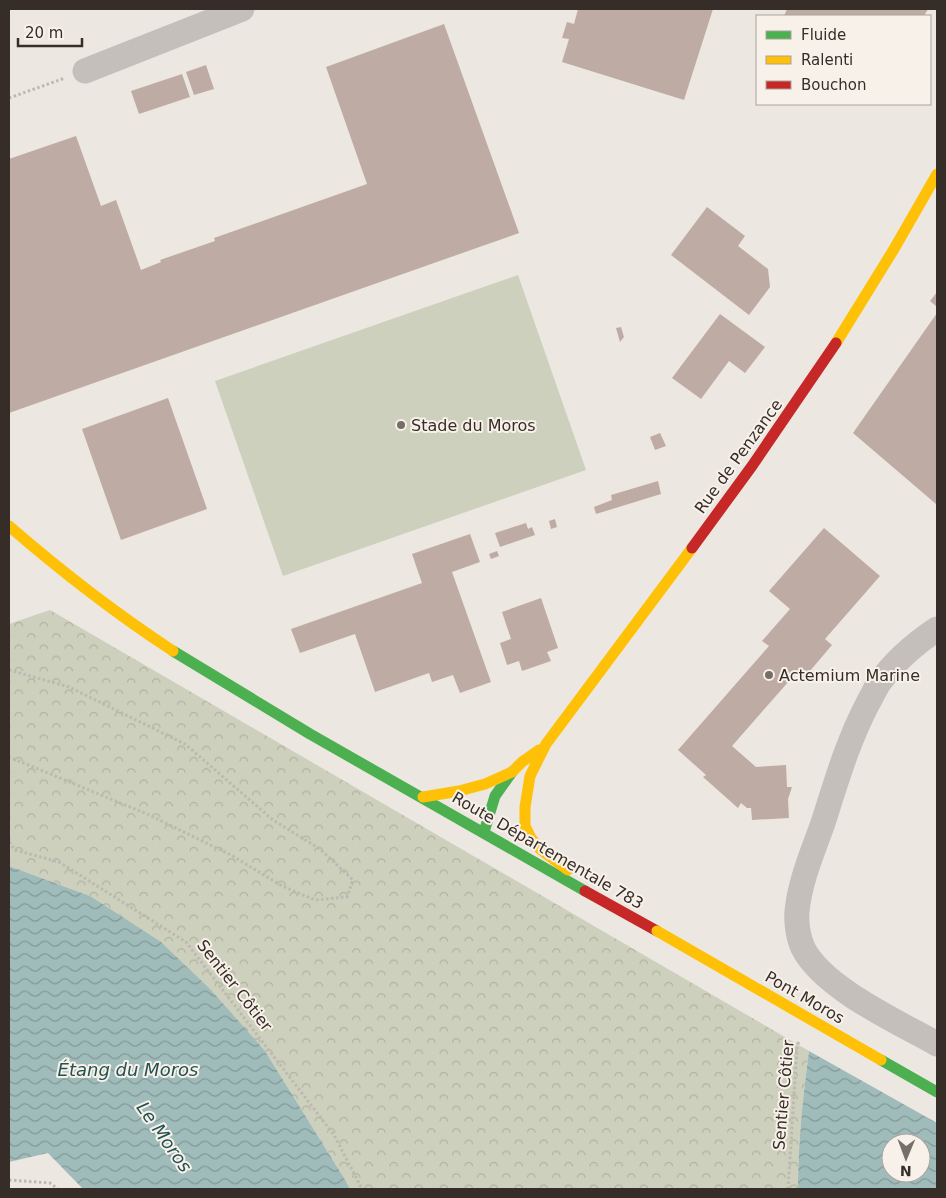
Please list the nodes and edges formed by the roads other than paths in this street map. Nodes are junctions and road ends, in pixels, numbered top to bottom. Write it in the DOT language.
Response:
graph roads {
  1 [pos="242,9"];
  2 [pos="85,71"];
  3 [pos="937,174"];
  4 [pos="9,526"];
  5 [pos="937,629"];
  6 [pos="546,744"];
  7 [pos="512,772"];
  8 [pos="526,794"];
  9 [pos="423,797"];
  10 [pos="513,811"];
  11 [pos="500,822"];
  12 [pos="484,832"];
  13 [pos="608,904"];
  14 [pos="657,931"];
  15 [pos="937,1044"];
  16 [pos="937,1092"];
  1 -- 2 [label="street"];
  3 -- 6 [label="main road, Rue de Penzance"];
  4 -- 9 [label="main road, Route Départementale 783"];
  5 -- 15 [label="street"];
  6 -- 7 [label="main road, Rue de Penzance"];
  6 -- 8 [label="main road, Rue de Penzance"];
  7 -- 9 [label="main road, Rue de Penzance"];
  7 -- 12 [label="main road"];
  8 -- 10 [label="main road"];
  8 -- 13 [label="main road, Rue de Penzance"];
  9 -- 12 [label="main road, Route Départementale 783"];
  11 -- 12 [label="main road"];
  12 -- 13 [label="main road, Route Départementale 783"];
  13 -- 14 [label="main road, Route Départementale 783"];
  14 -- 16 [label="main road, Pont Moros, bridge"];
}
